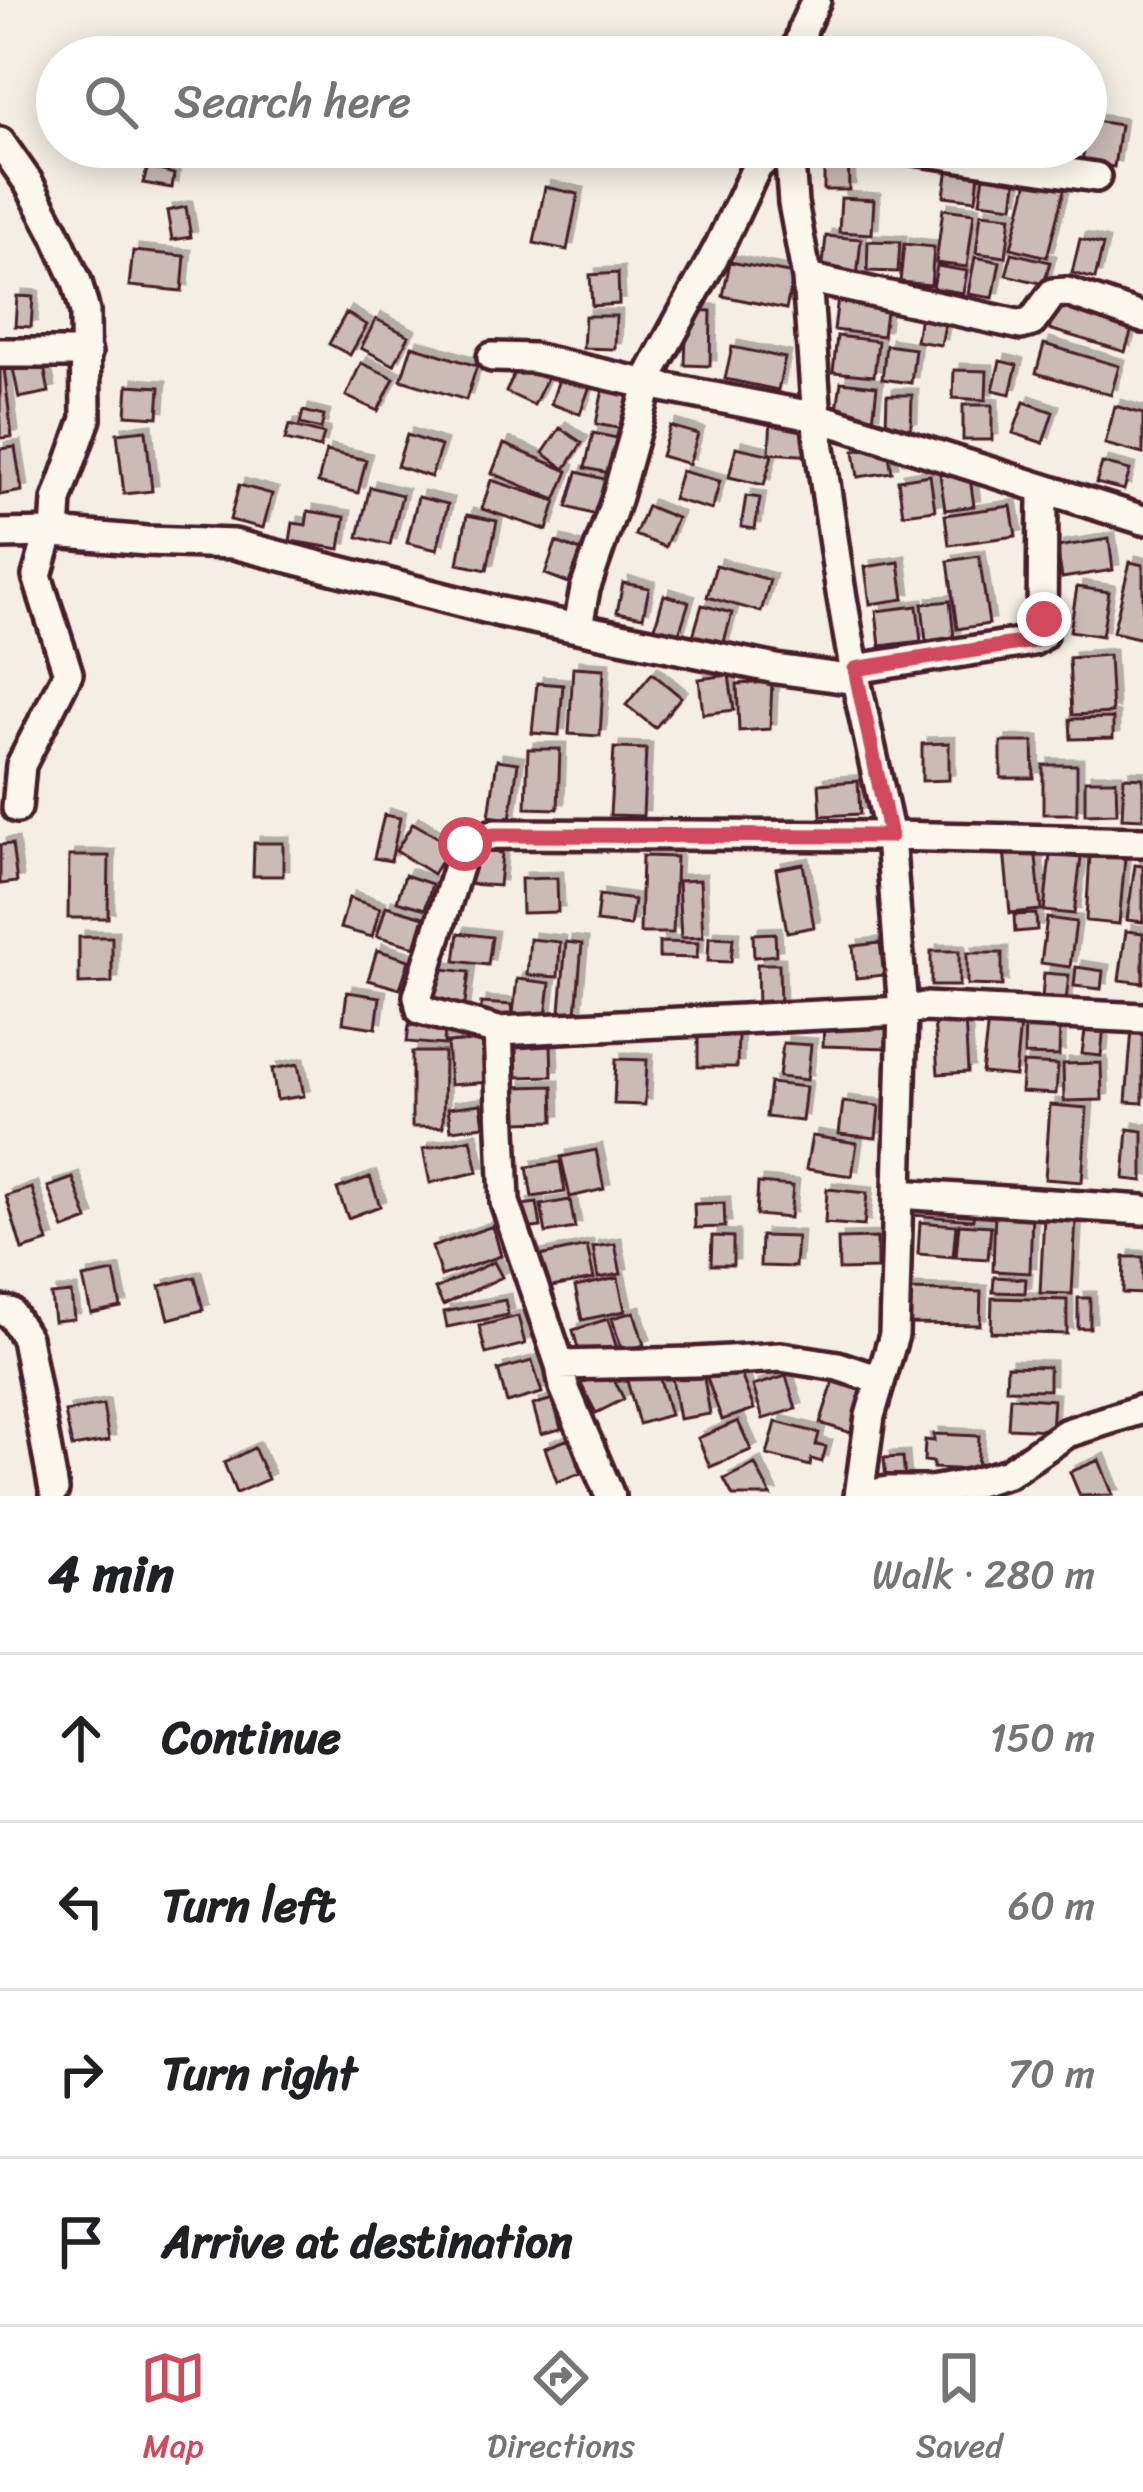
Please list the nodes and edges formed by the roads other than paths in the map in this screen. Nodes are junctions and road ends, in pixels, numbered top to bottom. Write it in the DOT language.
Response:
graph roads {
  1 [pos="816,0"];
  2 [pos="801,36"];
  3 [pos="0,142"];
  4 [pos="756,168"];
  5 [pos="790,168"];
  6 [pos="1035,168"];
  7 [pos="1096,177"];
  8 [pos="807,278"];
  9 [pos="1143,318"];
  10 [pos="87,352"];
  11 [pos="0,353"];
  12 [pos="492,357"];
  13 [pos="647,384"];
  14 [pos="817,417"];
  15 [pos="1042,489"];
  16 [pos="1143,520"];
  17 [pos="0,533"];
  18 [pos="52,534"];
  19 [pos="578,626"];
  20 [pos="855,675"];
  21 [pos="17,808"];
  22 [pos="890,836"];
  23 [pos="1143,842"];
  24 [pos="903,1011"];
  25 [pos="1143,1018"];
  26 [pos="498,1031"];
  27 [pos="898,1194"];
  28 [pos="1143,1210"];
  29 [pos="0,1311"];
  30 [pos="560,1365"];
  31 [pos="880,1380"];
  32 [pos="1143,1409"];
  33 [pos="54,1490"];
  34 [pos="610,1496"];
  35 [pos="860,1496"];
  1 -- 2 [label="street"];
  3 -- 10 [label="street"];
  4 -- 13 [label="street"];
  5 -- 8 [label="street"];
  6 -- 7 [label="street"];
  8 -- 9 [label="street"];
  8 -- 14 [label="street"];
  10 -- 11 [label="street"];
  10 -- 18 [label="street"];
  12 -- 13 [label="street"];
  13 -- 14 [label="street"];
  13 -- 19 [label="street"];
  14 -- 15 [label="street"];
  14 -- 20 [label="street"];
  15 -- 16 [label="street"];
  15 -- 20 [label="street"];
  17 -- 18 [label="street"];
  18 -- 19 [label="street"];
  18 -- 21 [label="street"];
  19 -- 20 [label="street"];
  20 -- 22 [label="street"];
  22 -- 23 [label="street"];
  22 -- 24 [label="street"];
  22 -- 26 [label="street"];
  24 -- 25 [label="street"];
  24 -- 26 [label="street"];
  24 -- 27 [label="street"];
  26 -- 30 [label="street"];
  27 -- 28 [label="street"];
  27 -- 31 [label="street"];
  29 -- 33 [label="street"];
  30 -- 31 [label="street"];
  30 -- 34 [label="street"];
  31 -- 35 [label="street"];
  32 -- 35 [label="street"];
}
